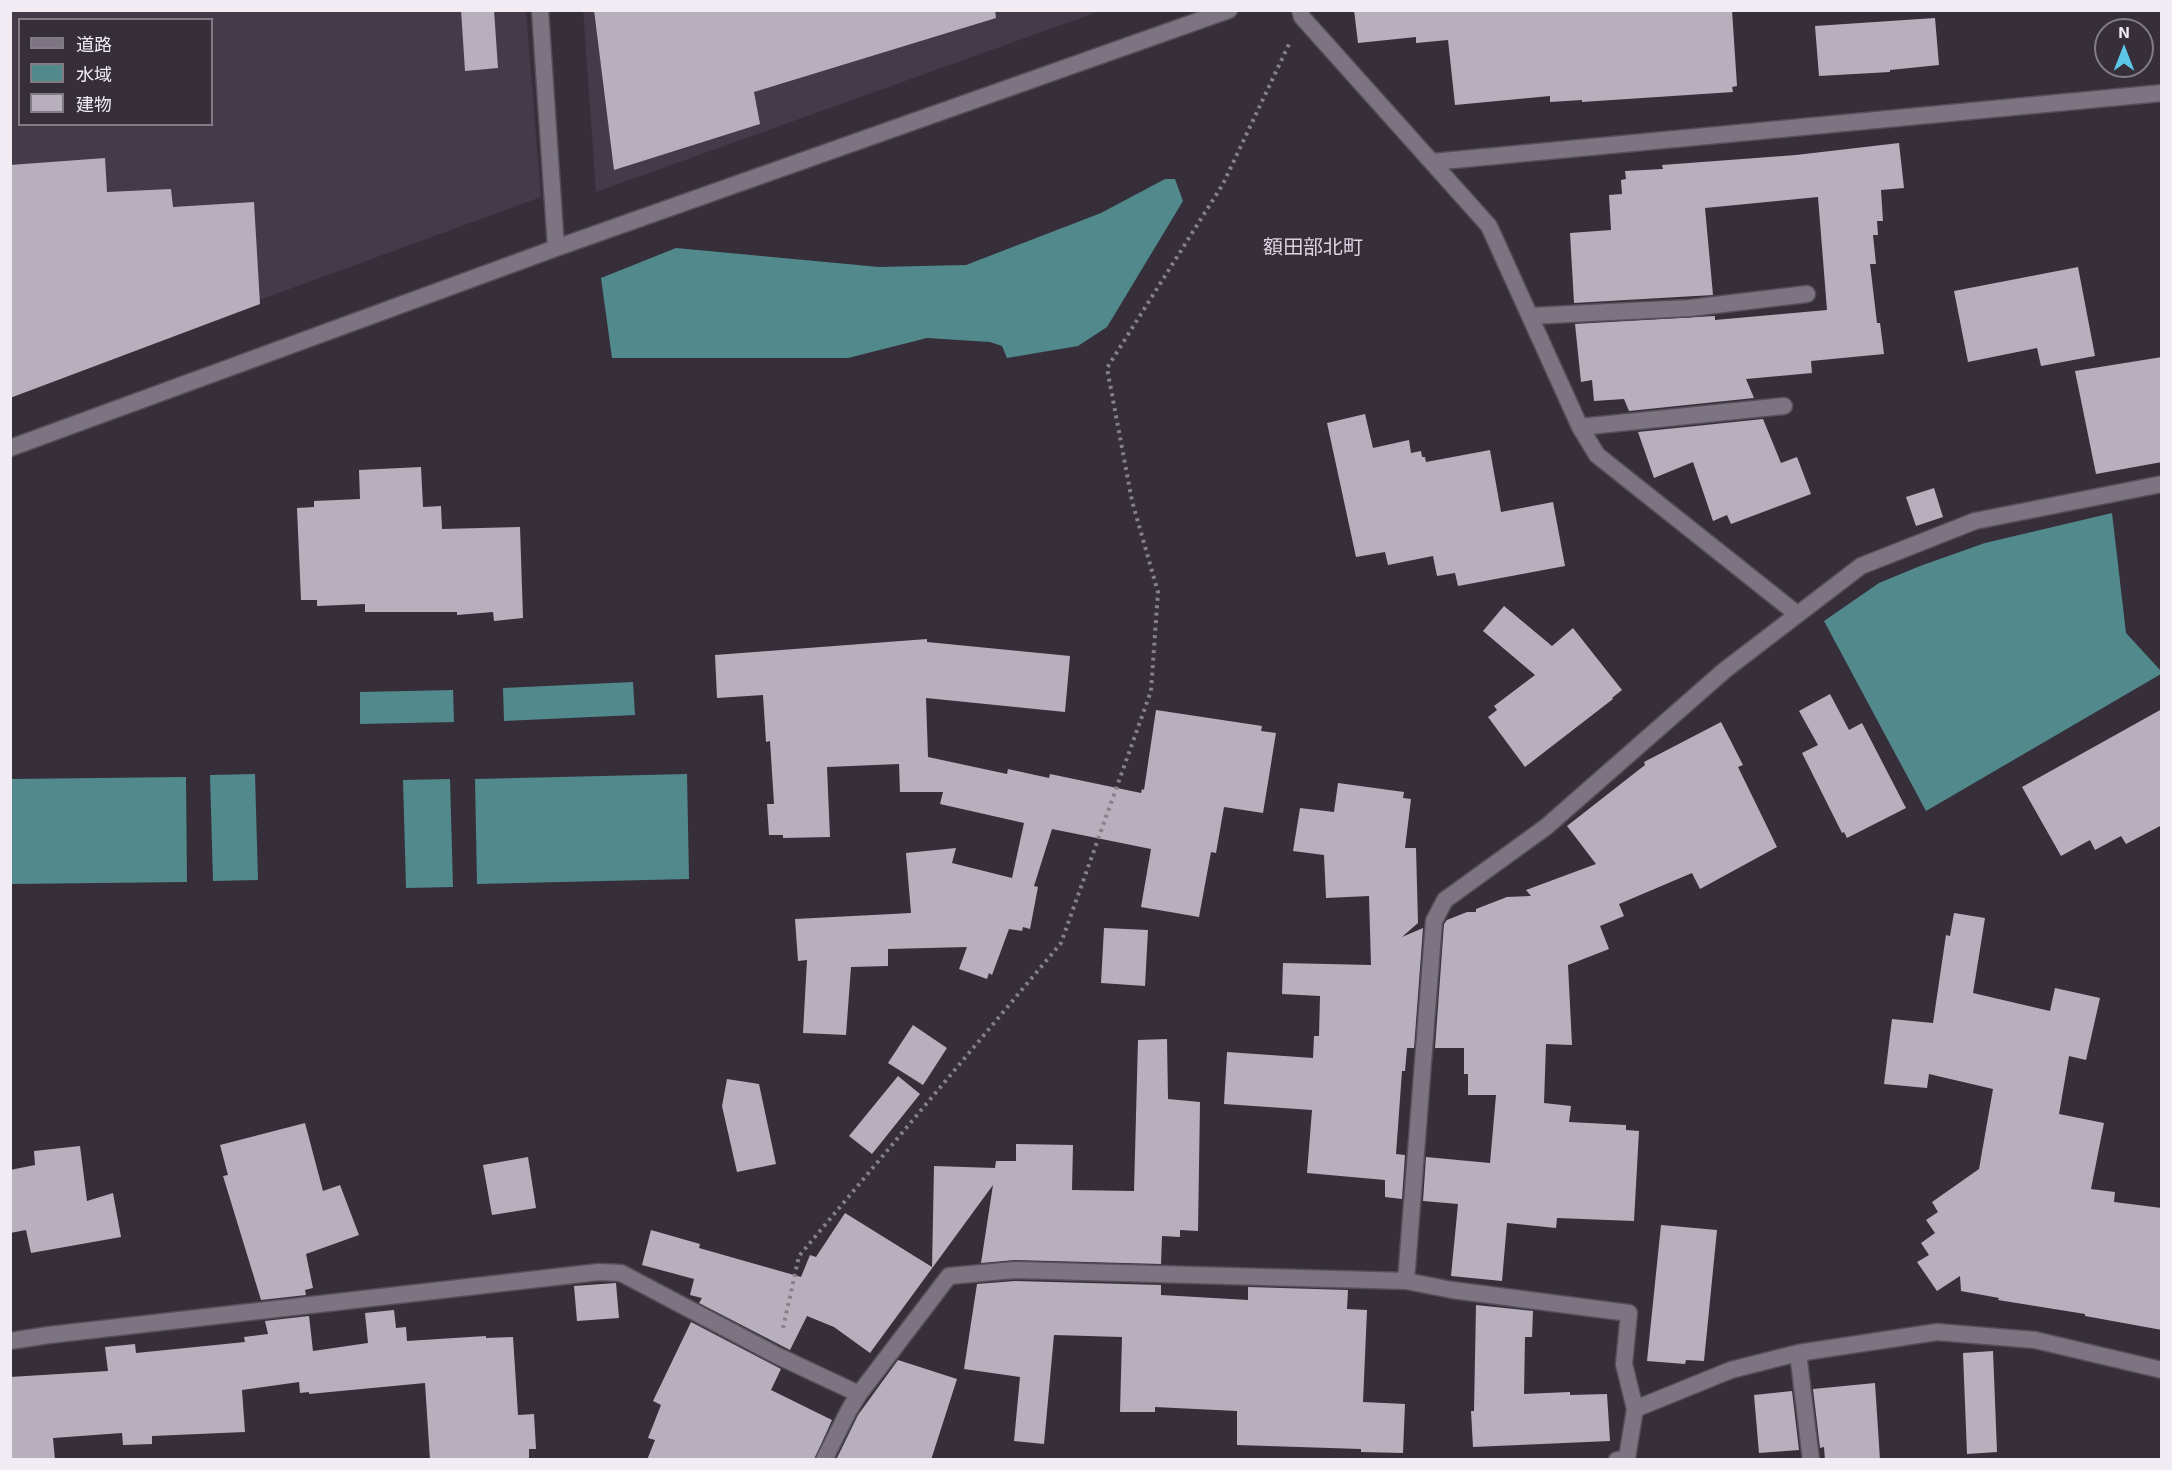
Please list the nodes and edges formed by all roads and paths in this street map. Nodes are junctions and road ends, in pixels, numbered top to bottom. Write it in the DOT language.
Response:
graph roads {
  1 [pos="540,10"];
  2 [pos="1229,10"];
  3 [pos="1301,14"];
  4 [pos="2162,93"];
  5 [pos="1432,162"];
  6 [pos="556,248"];
  7 [pos="1807,294"];
  8 [pos="1530,316"];
  9 [pos="1784,406"];
  10 [pos="1580,427"];
  11 [pos="10,448"];
  12 [pos="2162,484"];
  13 [pos="1797,614"];
  14 [pos="1406,1281"];
  15 [pos="10,1341"];
  16 [pos="1798,1353"];
  17 [pos="778,1356"];
  18 [pos="2162,1370"];
  19 [pos="860,1395"];
  20 [pos="1635,1409"];
  21 [pos="824,1460"];
  22 [pos="1617,1460"];
  23 [pos="1811,1460"];
  1 -- 6 [label="street"];
  2 -- 6 [label="street"];
  3 -- 5 [label="street"];
  3 -- 17 [label="path"];
  4 -- 5 [label="street"];
  5 -- 8 [label="street"];
  6 -- 11 [label="street"];
  7 -- 8 [label="street"];
  8 -- 10 [label="street"];
  9 -- 10 [label="street"];
  10 -- 13 [label="street"];
  12 -- 13 [label="street"];
  13 -- 14 [label="street"];
  14 -- 19 [label="street"];
  14 -- 20 [label="street"];
  15 -- 17 [label="street"];
  16 -- 18 [label="street"];
  16 -- 20 [label="street"];
  16 -- 23 [label="street"];
  17 -- 19 [label="street"];
  19 -- 21 [label="street"];
  20 -- 22 [label="street"];
}
